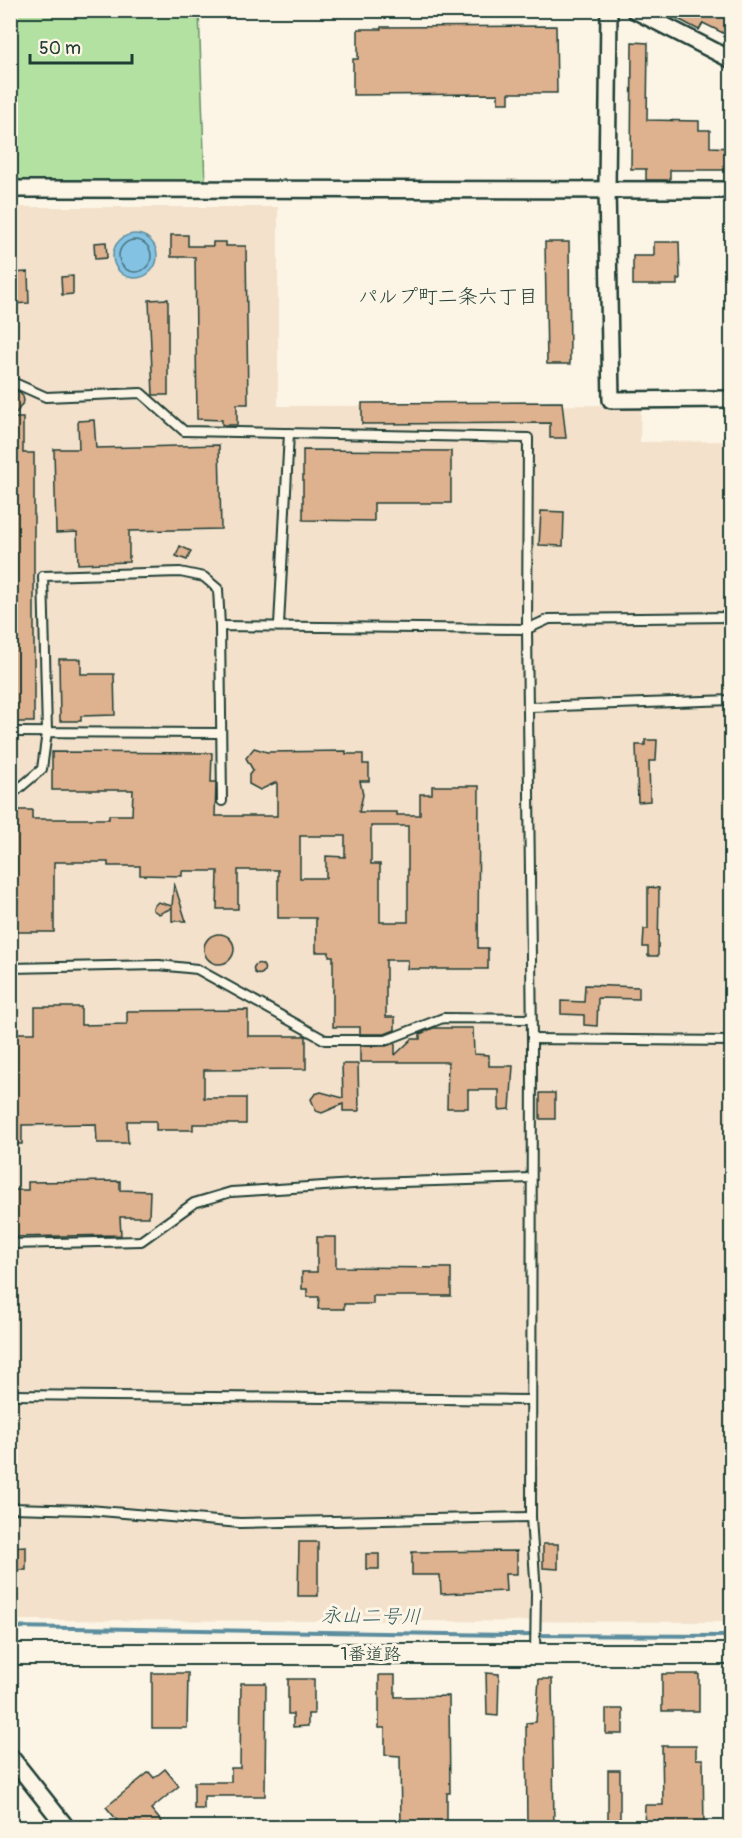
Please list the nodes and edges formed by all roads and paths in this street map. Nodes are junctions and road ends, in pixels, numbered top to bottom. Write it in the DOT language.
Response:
graph roads {
  1 [pos="609,10"];
  2 [pos="634,10"];
  3 [pos="732,60"];
  4 [pos="10,189"];
  5 [pos="607,189"];
  6 [pos="732,190"];
  7 [pos="10,381"];
  8 [pos="732,399"];
  9 [pos="289,433"];
  10 [pos="732,616"];
  11 [pos="279,625"];
  12 [pos="220,626"];
  13 [pos="527,628"];
  14 [pos="732,700"];
  15 [pos="530,707"];
  16 [pos="10,732"];
  17 [pos="47,732"];
  18 [pos="220,733"];
  19 [pos="10,792"];
  20 [pos="222,801"];
  21 [pos="10,968"];
  22 [pos="530,1019"];
  23 [pos="532,1039"];
  24 [pos="732,1041"];
  25 [pos="531,1178"];
  26 [pos="10,1244"];
  27 [pos="10,1395"];
  28 [pos="531,1400"];
  29 [pos="10,1508"];
  30 [pos="531,1517"];
  31 [pos="535,1649"];
  32 [pos="10,1654"];
  33 [pos="732,1654"];
  34 [pos="10,1756"];
  35 [pos="67,1827"];
  1 -- 5 [label="street"];
  2 -- 3 [label="street"];
  4 -- 5 [label="street"];
  5 -- 6 [label="street"];
  5 -- 8 [label="street"];
  7 -- 9 [label="lane"];
  9 -- 11 [label="lane"];
  9 -- 13 [label="lane"];
  10 -- 13 [label="lane"];
  11 -- 12 [label="lane"];
  11 -- 13 [label="lane"];
  12 -- 17 [label="lane"];
  12 -- 18 [label="lane"];
  13 -- 15 [label="lane"];
  14 -- 15 [label="lane"];
  15 -- 22 [label="lane"];
  16 -- 17 [label="lane"];
  17 -- 18 [label="lane"];
  17 -- 19 [label="lane"];
  18 -- 20 [label="lane"];
  21 -- 22 [label="lane"];
  22 -- 23 [label="lane"];
  23 -- 24 [label="lane"];
  23 -- 25 [label="lane"];
  25 -- 26 [label="lane"];
  25 -- 28 [label="lane"];
  27 -- 28 [label="lane"];
  28 -- 30 [label="lane"];
  29 -- 30 [label="lane"];
  30 -- 31 [label="lane"];
  31 -- 32 [label="street, 1番道路"];
  31 -- 33 [label="street, 1番道路"];
  34 -- 35 [label="street"];
}
